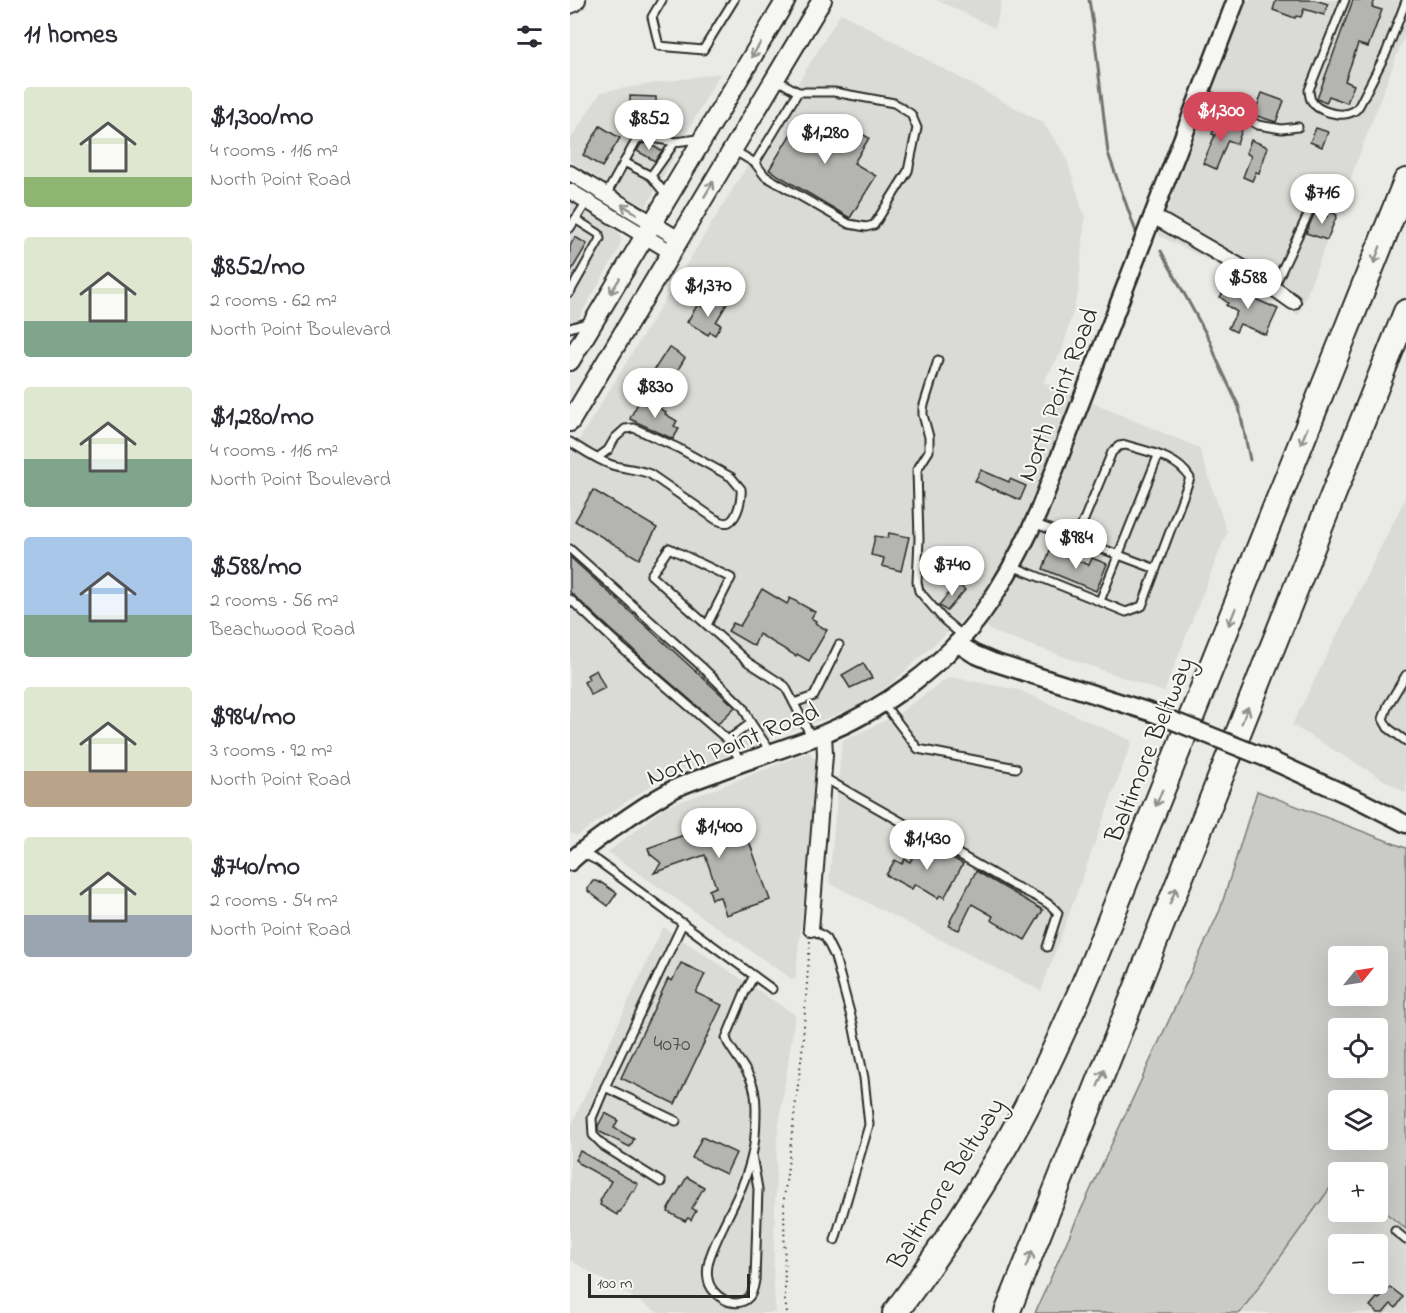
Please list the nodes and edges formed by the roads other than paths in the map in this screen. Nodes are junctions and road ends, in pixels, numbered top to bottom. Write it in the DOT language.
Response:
graph roads {
  1 [pos="578,0"];
  2 [pos="662,0"];
  3 [pos="734,0"];
  4 [pos="822,0"];
  5 [pos="1236,0"];
  6 [pos="1345,0"];
  7 [pos="1406,1"];
  8 [pos="781,3"];
  9 [pos="570,6"];
  10 [pos="775,79"];
  11 [pos="1201,91"];
  12 [pos="798,92"];
  13 [pos="1298,127"];
  14 [pos="704,138"];
  15 [pos="675,142"];
  16 [pos="733,149"];
  17 [pos="624,162"];
  18 [pos="755,163"];
  19 [pos="570,173"];
  20 [pos="651,176"];
  21 [pos="1406,181"];
  22 [pos="570,191"];
  23 [pos="603,193"];
  24 [pos="668,198"];
  25 [pos="592,204"];
  26 [pos="1311,208"];
  27 [pos="1153,216"];
  28 [pos="575,219"];
  29 [pos="570,228"];
  30 [pos="649,230"];
  31 [pos="675,246"];
  32 [pos="1273,289"];
  33 [pos="570,291"];
  34 [pos="1293,302"];
  35 [pos="1406,312"];
  36 [pos="594,321"];
  37 [pos="570,328"];
  38 [pos="938,360"];
  39 [pos="570,361"];
  40 [pos="570,422"];
  41 [pos="570,442"];
  42 [pos="1158,456"];
  43 [pos="597,458"];
  44 [pos="1034,523"];
  45 [pos="1076,539"];
  46 [pos="570,549"];
  47 [pos="1119,555"];
  48 [pos="1012,566"];
  49 [pos="1156,569"];
  50 [pos="570,599"];
  51 [pos="1100,602"];
  52 [pos="707,625"];
  53 [pos="960,640"];
  54 [pos="839,645"];
  55 [pos="1406,675"];
  56 [pos="883,702"];
  57 [pos="794,704"];
  58 [pos="751,723"];
  59 [pos="818,736"];
  60 [pos="728,740"];
  61 [pos="1406,741"];
  62 [pos="771,752"];
  63 [pos="741,763"];
  64 [pos="1016,768"];
  65 [pos="823,777"];
  66 [pos="1406,824"];
  67 [pos="573,854"];
  68 [pos="683,923"];
  69 [pos="811,929"];
  70 [pos="1047,947"];
  71 [pos="754,976"];
  72 [pos="772,989"];
  73 [pos="605,1087"];
  74 [pos="676,1121"];
  75 [pos="752,1155"];
  76 [pos="661,1182"];
  77 [pos="1395,1231"];
  78 [pos="835,1240"];
  79 [pos="1406,1240"];
  80 [pos="895,1313"];
  81 [pos="1007,1313"];
  1 -- 9 [label="street"];
  2 -- 3 [label="lane"];
  4 -- 10 [label="main road"];
  5 -- 11 [label="street, North Point Road"];
  6 -- 7 [label="lane"];
  8 -- 14 [label="main road, one-way"];
  10 -- 12 [label="lane"];
  10 -- 16 [label="main road"];
  11 -- 13 [label="lane"];
  11 -- 27 [label="street, North Point Road"];
  12 -- 18 [label="lane"];
  12 -- 18 [label="lane"];
  14 -- 15 [label="lane"];
  14 -- 24 [label="main road"];
  15 -- 17 [label="lane"];
  15 -- 20 [label="lane"];
  16 -- 18 [label="lane"];
  31 -- 16 [label="main road, one-way"];
  17 -- 20 [label="lane"];
  17 -- 23 [label="lane"];
  19 -- 23 [label="street"];
  20 -- 24 [label="lane"];
  21 -- 80 [label="highway, Baltimore Beltway, one-way"];
  22 -- 25 [label="street"];
  23 -- 25 [label="lane"];
  23 -- 25 [label="lane"];
  30 -- 23 [label="street, one-way"];
  24 -- 30 [label="main road"];
  25 -- 28 [label="lane"];
  25 -- 30 [label="street"];
  26 -- 32 [label="lane"];
  27 -- 32 [label="street"];
  27 -- 44 [label="street, North Point Road"];
  28 -- 29 [label="lane"];
  28 -- 33 [label="lane"];
  30 -- 31 [label="street"];
  30 -- 36 [label="main road, one-way"];
  31 -- 40 [label="main road"];
  32 -- 34 [label="street"];
  81 -- 35 [label="highway, one-way"];
  36 -- 37 [label="lane"];
  36 -- 39 [label="main road"];
  38 -- 53 [label="lane"];
  41 -- 43 [label="lane"];
  42 -- 45 [label="lane"];
  42 -- 47 [label="lane"];
  42 -- 49 [label="lane"];
  43 -- 43 [label="lane"];
  44 -- 45 [label="lane"];
  44 -- 48 [label="street, North Point Road"];
  45 -- 47 [label="lane"];
  46 -- 58 [label="lane"];
  47 -- 49 [label="lane"];
  47 -- 51 [label="lane"];
  48 -- 51 [label="lane"];
  48 -- 53 [label="street, North Point Road"];
  49 -- 51 [label="lane"];
  50 -- 60 [label="lane"];
  52 -- 52 [label="lane"];
  52 -- 57 [label="lane"];
  53 -- 56 [label="street, North Point Road"];
  53 -- 66 [label="street, bridge"];
  54 -- 57 [label="lane"];
  55 -- 61 [label="lane"];
  56 -- 59 [label="street, North Point Road"];
  56 -- 64 [label="lane"];
  57 -- 59 [label="lane"];
  58 -- 60 [label="lane"];
  58 -- 62 [label="lane"];
  59 -- 62 [label="street, North Point Road"];
  59 -- 65 [label="street"];
  60 -- 63 [label="lane"];
  62 -- 63 [label="street, North Point Road"];
  63 -- 67 [label="street, North Point Road"];
  65 -- 69 [label="street"];
  65 -- 70 [label="lane"];
  67 -- 68 [label="lane"];
  68 -- 71 [label="lane"];
  68 -- 73 [label="lane"];
  69 -- 78 [label="lane"];
  71 -- 72 [label="lane"];
  71 -- 75 [label="lane"];
  73 -- 74 [label="lane"];
  73 -- 76 [label="lane"];
  75 -- 75 [label="lane"];
  77 -- 79 [label="lane"];
}
